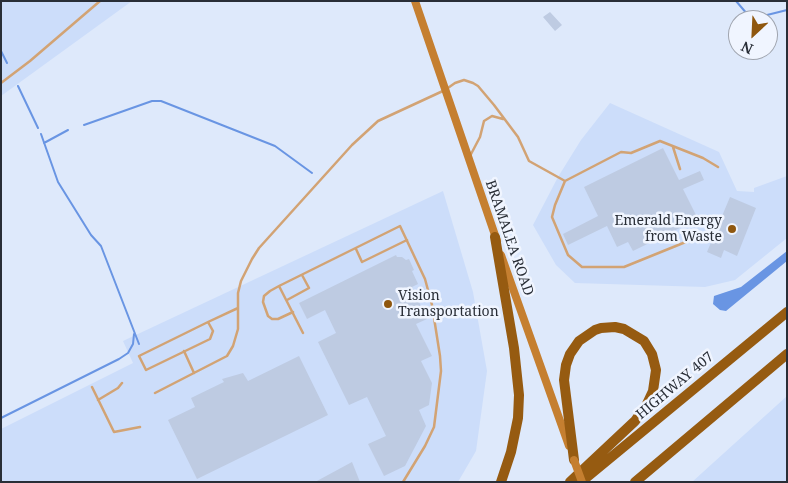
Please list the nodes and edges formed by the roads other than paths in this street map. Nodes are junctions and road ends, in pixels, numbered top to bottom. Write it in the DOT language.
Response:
graph roads {
  1 [pos="100,1"];
  2 [pos="415,1"];
  3 [pos="1,82"];
  4 [pos="445,90"];
  5 [pos="508,123"];
  6 [pos="672,146"];
  7 [pos="469,158"];
  8 [pos="718,167"];
  9 [pos="680,169"];
  10 [pos="566,181"];
  11 [pos="495,237"];
  12 [pos="698,237"];
  13 [pos="407,240"];
  14 [pos="356,249"];
  15 [pos="302,275"];
  16 [pos="279,286"];
  17 [pos="287,300"];
  18 [pos="238,308"];
  19 [pos="293,312"];
  20 [pos="787,312"];
  21 [pos="208,322"];
  22 [pos="303,333"];
  23 [pos="184,351"];
  24 [pos="787,354"];
  25 [pos="194,372"];
  26 [pos="122,384"];
  27 [pos="92,387"];
  28 [pos="155,393"];
  29 [pos="98,400"];
  30 [pos="140,427"];
  31 [pos="574,460"];
  32 [pos="403,482"];
  33 [pos="501,482"];
  34 [pos="570,482"];
  35 [pos="581,482"];
  36 [pos="635,482"];
  1 -- 3 [label="lane"];
  2 -- 4 [label="main road, BRAMALEA ROAD"];
  4 -- 5 [label="lane"];
  4 -- 7 [label="main road, BRAMALEA ROAD"];
  4 -- 18 [label="lane"];
  5 -- 7 [label="lane"];
  5 -- 10 [label="lane"];
  6 -- 8 [label="lane"];
  6 -- 9 [label="lane"];
  6 -- 10 [label="lane"];
  7 -- 11 [label="main road, BRAMALEA ROAD"];
  10 -- 12 [label="lane"];
  11 -- 31 [label="main road, BRAMALEA ROAD"];
  11 -- 33 [label="highway"];
  13 -- 14 [label="lane"];
  13 -- 14 [label="lane"];
  13 -- 32 [label="lane"];
  14 -- 15 [label="lane"];
  15 -- 16 [label="lane"];
  15 -- 17 [label="lane"];
  16 -- 17 [label="lane"];
  16 -- 19 [label="lane"];
  17 -- 19 [label="lane"];
  18 -- 21 [label="lane"];
  18 -- 25 [label="lane"];
  19 -- 22 [label="lane"];
  20 -- 35 [label="highway, HIGHWAY 407"];
  21 -- 23 [label="lane"];
  21 -- 23 [label="lane"];
  23 -- 25 [label="lane"];
  24 -- 36 [label="highway"];
  25 -- 28 [label="lane"];
  26 -- 29 [label="lane"];
  27 -- 29 [label="lane"];
  29 -- 30 [label="lane"];
  31 -- 34 [label="highway"];
  31 -- 35 [label="main road, BRAMALEA ROAD, bridge"];
}
